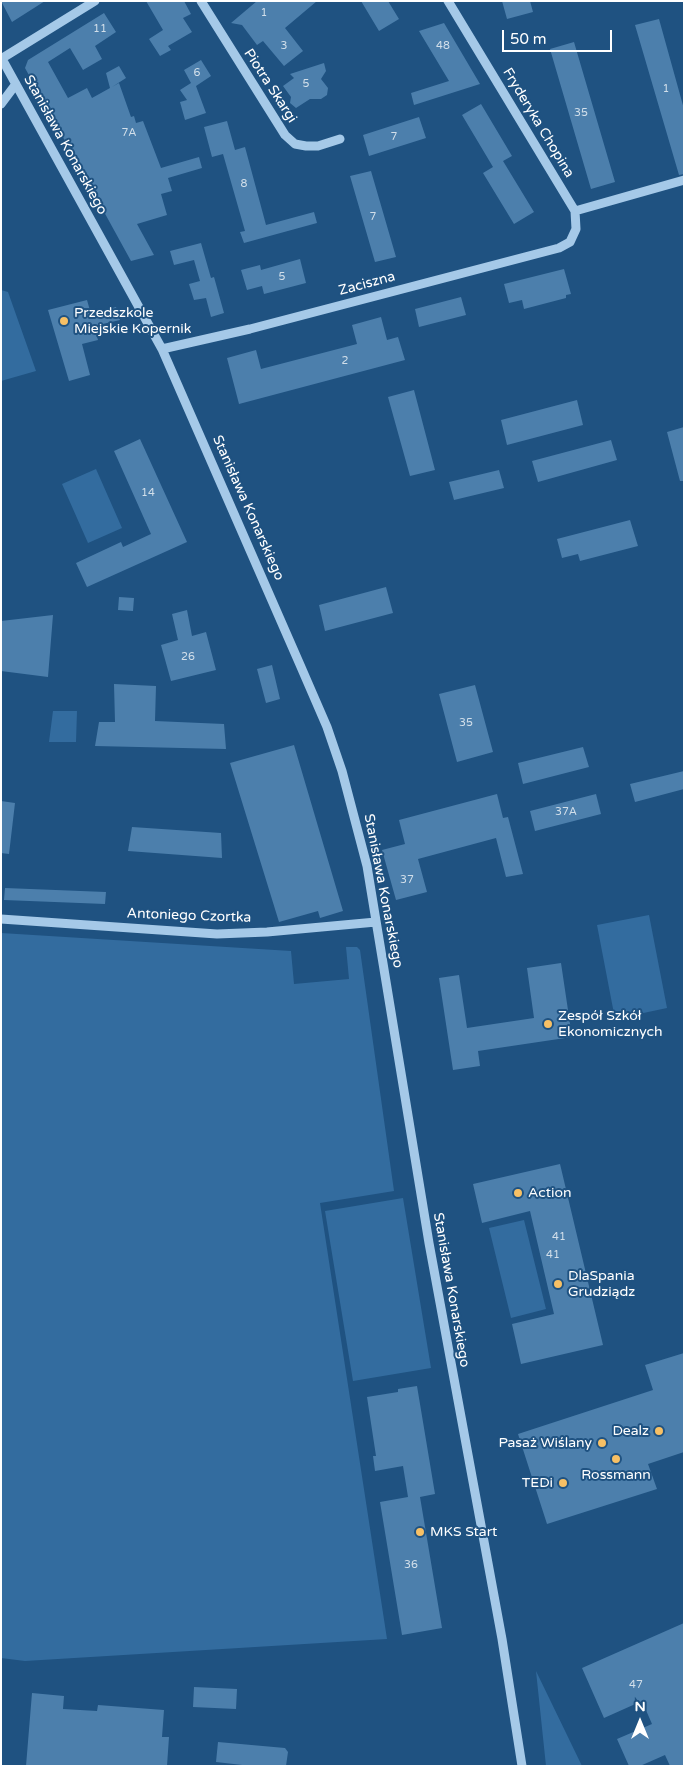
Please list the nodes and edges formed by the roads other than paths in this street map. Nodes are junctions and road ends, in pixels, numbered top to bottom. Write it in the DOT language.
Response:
graph roads {
  1 [pos="95,1"];
  2 [pos="201,1"];
  3 [pos="448,1"];
  4 [pos="1,59"];
  5 [pos="16,84"];
  6 [pos="1,104"];
  7 [pos="340,139"];
  8 [pos="684,180"];
  9 [pos="575,211"];
  10 [pos="162,349"];
  11 [pos="1,919"];
  12 [pos="376,922"];
  13 [pos="522,1766"];
  1 -- 4 [label="street"];
  2 -- 7 [label="street, Piotra Skargi"];
  3 -- 9 [label="street, Fryderyka Chopina"];
  4 -- 5 [label="street, Stanisława Konarskiego"];
  5 -- 6 [label="street"];
  5 -- 10 [label="street, Stanisława Konarskiego"];
  8 -- 9 [label="street"];
  9 -- 10 [label="street, Zaciszna"];
  10 -- 12 [label="street, Stanisława Konarskiego"];
  11 -- 12 [label="street, Antoniego Czortka"];
  12 -- 13 [label="street, Stanisława Konarskiego"];
}
